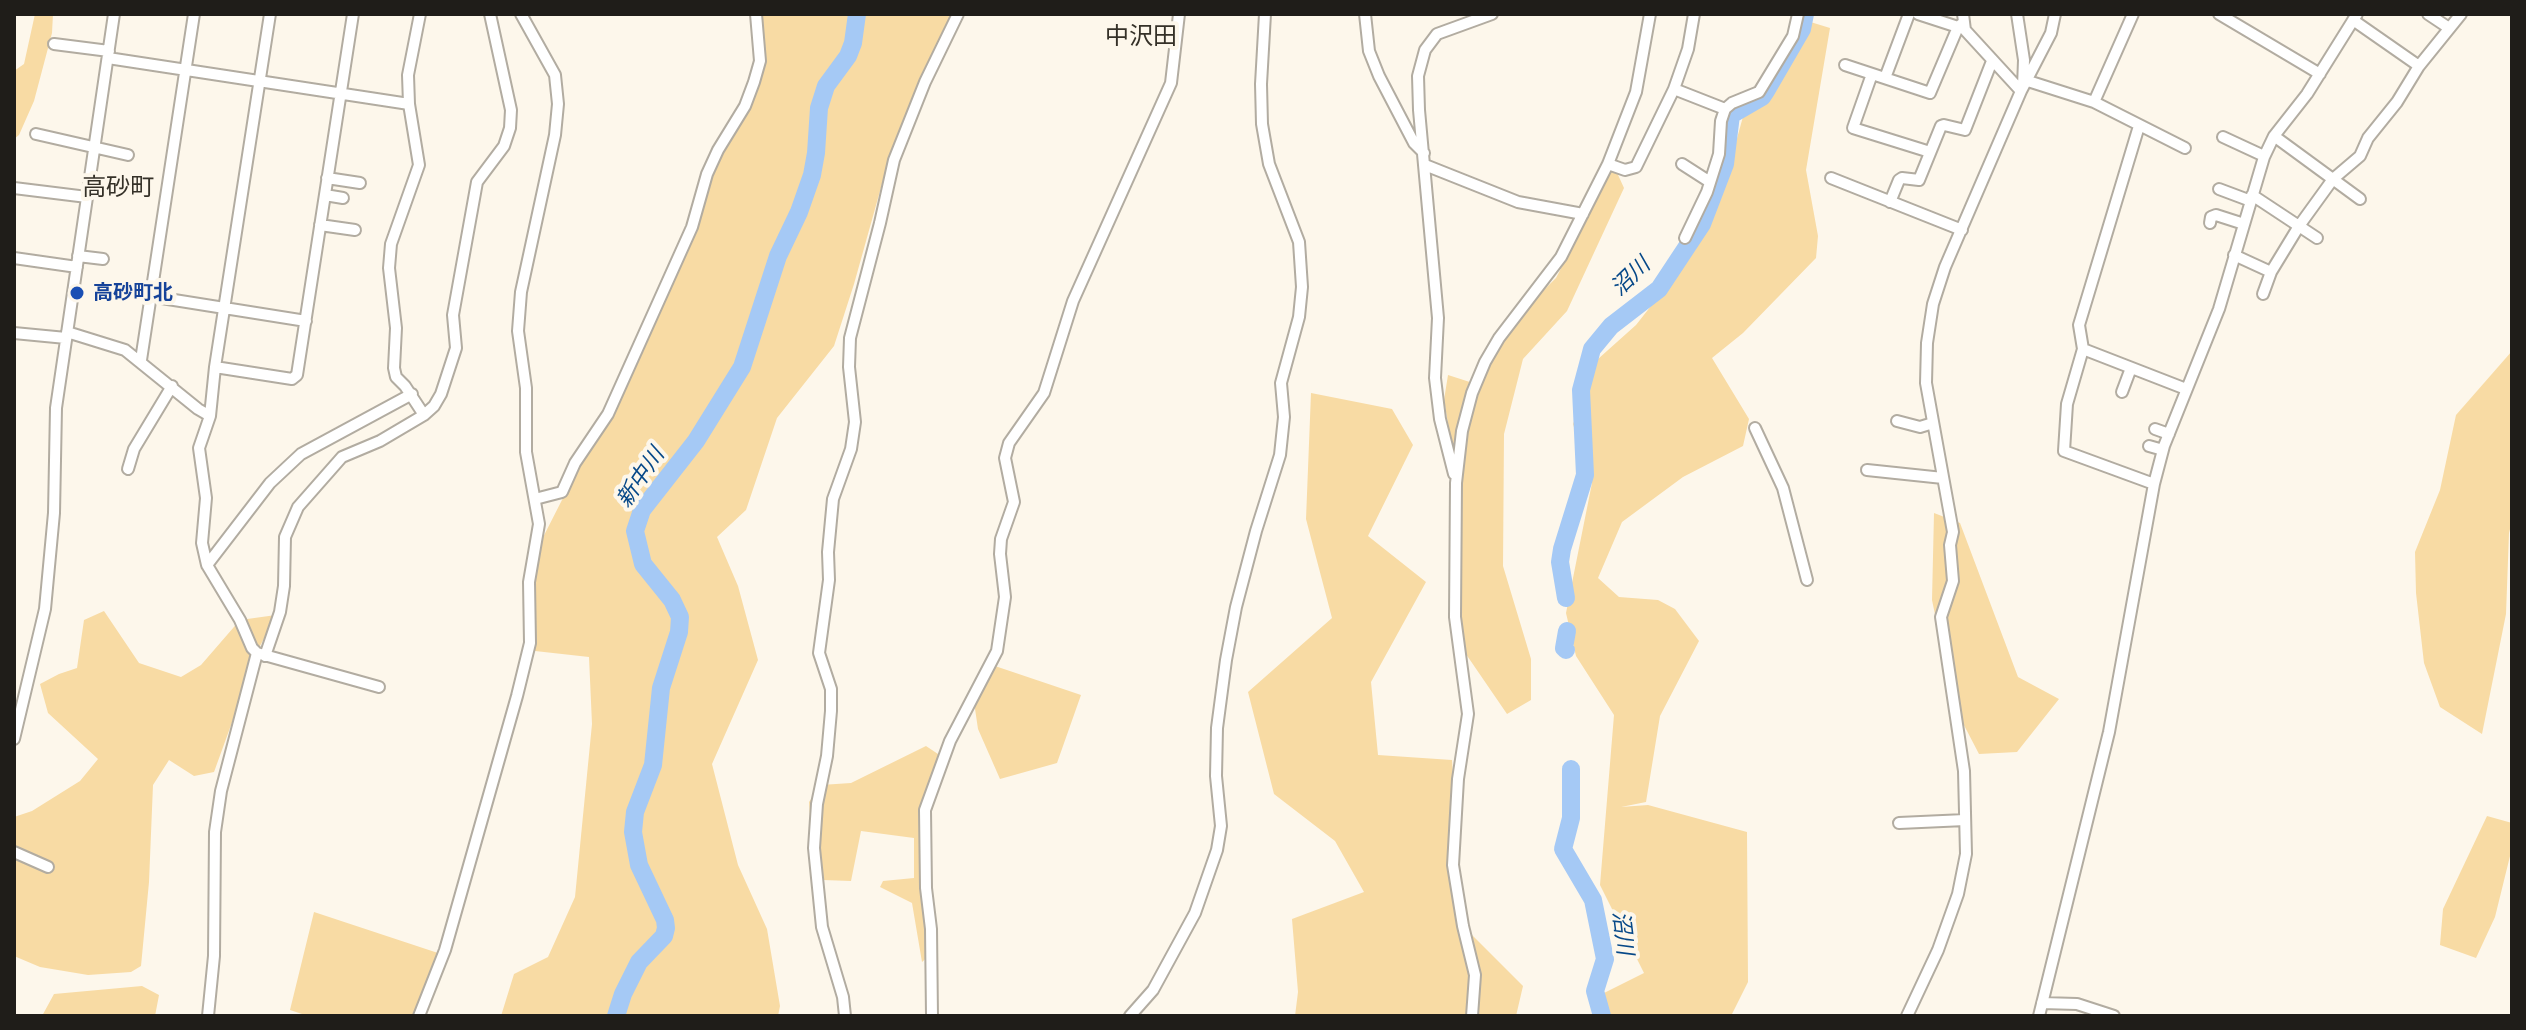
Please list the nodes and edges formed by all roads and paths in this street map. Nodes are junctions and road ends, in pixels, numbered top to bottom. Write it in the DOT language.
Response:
graph roads {
  1 [pos="114,14"];
  2 [pos="194,14"];
  3 [pos="270,14"];
  4 [pos="353,14"];
  5 [pos="420,14"];
  6 [pos="490,14"];
  7 [pos="521,14"];
  8 [pos="756,14"];
  9 [pos="958,14"];
  10 [pos="1179,14"];
  11 [pos="1265,14"];
  12 [pos="1365,14"];
  13 [pos="1492,14"];
  14 [pos="1650,14"];
  15 [pos="1694,14"];
  16 [pos="1798,14"];
  17 [pos="1909,14"];
  18 [pos="1918,14"];
  19 [pos="2017,14"];
  20 [pos="2055,14"];
  21 [pos="2133,14"];
  22 [pos="2219,14"];
  23 [pos="2428,14"];
  24 [pos="2461,14"];
  25 [pos="2355,17"];
  26 [pos="1961,22"];
  27 [pos="2449,28"];
  28 [pos="54,44"];
  29 [pos="108,55"];
  30 [pos="1992,61"];
  31 [pos="1845,65"];
  32 [pos="2419,66"];
  33 [pos="185,70"];
  34 [pos="1872,74"];
  35 [pos="2320,74"];
  36 [pos="1885,78"];
  37 [pos="260,81"];
  38 [pos="2024,87"];
  39 [pos="1674,89"];
  40 [pos="339,94"];
  41 [pos="2094,102"];
  42 [pos="409,104"];
  43 [pos="1725,109"];
  44 [pos="2139,126"];
  45 [pos="36,134"];
  46 [pos="2274,136"];
  47 [pos="2223,137"];
  48 [pos="94,146"];
  49 [pos="2185,148"];
  50 [pos="1930,152"];
  51 [pos="1424,153"];
  52 [pos="128,155"];
  53 [pos="2264,156"];
  54 [pos="1608,164"];
  55 [pos="1682,164"];
  56 [pos="1425,165"];
  57 [pos="327,178"];
  58 [pos="1831,178"];
  59 [pos="2333,179"];
  60 [pos="1710,182"];
  61 [pos="360,183"];
  62 [pos="14,188"];
  63 [pos="2219,189"];
  64 [pos="325,195"];
  65 [pos="87,197"];
  66 [pos="343,198"];
  67 [pos="2252,198"];
  68 [pos="2360,199"];
  69 [pos="1890,202"];
  70 [pos="1583,214"];
  71 [pos="2210,223"];
  72 [pos="2244,224"];
  73 [pos="320,225"];
  74 [pos="2299,226"];
  75 [pos="355,230"];
  76 [pos="1962,230"];
  77 [pos="1685,238"];
  78 [pos="2317,238"];
  79 [pos="2234,255"];
  80 [pos="14,258"];
  81 [pos="103,259"];
  82 [pos="78,262"];
  83 [pos="2271,272"];
  84 [pos="2263,294"];
  85 [pos="149,296"];
  86 [pos="225,310"];
  87 [pos="306,321"];
  88 [pos="14,333"];
  89 [pos="66,335"];
  90 [pos="2083,349"];
  91 [pos="141,360"];
  92 [pos="215,367"];
  93 [pos="2131,368"];
  94 [pos="172,386"];
  95 [pos="2186,389"];
  96 [pos="2122,392"];
  97 [pos="412,394"];
  98 [pos="2163,411"];
  99 [pos="424,415"];
  100 [pos="2176,415"];
  101 [pos="210,416"];
  102 [pos="1897,421"];
  103 [pos="1933,423"];
  104 [pos="1755,428"];
  105 [pos="2155,429"];
  106 [pos="2169,434"];
  107 [pos="2149,446"];
  108 [pos="2163,450"];
  109 [pos="128,469"];
  110 [pos="1867,470"];
  111 [pos="1943,478"];
  112 [pos="1456,483"];
  113 [pos="2154,484"];
  114 [pos="535,499"];
  115 [pos="207,565"];
  116 [pos="1807,580"];
  117 [pos="261,654"];
  118 [pos="379,687"];
  119 [pos="14,739"];
  120 [pos="1965,820"];
  121 [pos="1899,823"];
  122 [pos="14,852"];
  123 [pos="48,867"];
  124 [pos="2042,1003"];
  125 [pos="208,1016"];
  126 [pos="419,1016"];
  127 [pos="845,1016"];
  128 [pos="932,1016"];
  129 [pos="1130,1016"];
  130 [pos="1472,1016"];
  131 [pos="1907,1016"];
  132 [pos="2039,1016"];
  133 [pos="2114,1016"];
  1 -- 29 [label="street"];
  2 -- 33 [label="street"];
  3 -- 37 [label="street"];
  4 -- 40 [label="street"];
  5 -- 42 [label="street"];
  6 -- 99 [label="street"];
  7 -- 114 [label="street"];
  8 -- 114 [label="street"];
  9 -- 127 [label="street"];
  10 -- 128 [label="street"];
  11 -- 129 [label="street"];
  12 -- 51 [label="street"];
  13 -- 51 [label="street"];
  14 -- 54 [label="street"];
  15 -- 39 [label="street"];
  16 -- 43 [label="street"];
  17 -- 36 [label="street"];
  18 -- 26 [label="street"];
  19 -- 38 [label="street"];
  20 -- 38 [label="street"];
  21 -- 41 [label="street"];
  22 -- 35 [label="street"];
  23 -- 27 [label="street"];
  24 -- 27 [label="street"];
  25 -- 32 [label="street"];
  25 -- 35 [label="street"];
  26 -- 30 [label="street"];
  26 -- 36 [label="street"];
  27 -- 32 [label="street"];
  28 -- 29 [label="street"];
  29 -- 33 [label="street"];
  29 -- 48 [label="street"];
  30 -- 38 [label="street"];
  30 -- 50 [label="street"];
  31 -- 34 [label="street"];
  32 -- 59 [label="street"];
  33 -- 37 [label="street"];
  33 -- 85 [label="street"];
  34 -- 36 [label="street"];
  34 -- 50 [label="street"];
  35 -- 46 [label="street"];
  37 -- 40 [label="street"];
  37 -- 86 [label="street"];
  38 -- 41 [label="street"];
  38 -- 76 [label="street"];
  39 -- 43 [label="street"];
  39 -- 54 [label="street"];
  40 -- 42 [label="street"];
  40 -- 57 [label="street"];
  41 -- 44 [label="street"];
  42 -- 97 [label="street"];
  43 -- 60 [label="street"];
  44 -- 49 [label="street"];
  44 -- 90 [label="street"];
  45 -- 48 [label="street"];
  46 -- 53 [label="street"];
  46 -- 59 [label="street"];
  47 -- 53 [label="street"];
  48 -- 52 [label="street"];
  48 -- 65 [label="street"];
  50 -- 69 [label="street"];
  51 -- 56 [label="street"];
  53 -- 67 [label="street"];
  54 -- 70 [label="street"];
  55 -- 60 [label="street"];
  56 -- 70 [label="street"];
  56 -- 112 [label="street"];
  57 -- 61 [label="street"];
  57 -- 64 [label="street"];
  58 -- 69 [label="street"];
  59 -- 68 [label="street"];
  59 -- 74 [label="street"];
  60 -- 77 [label="street"];
  62 -- 65 [label="street"];
  63 -- 67 [label="street"];
  64 -- 66 [label="street"];
  64 -- 73 [label="street"];
  65 -- 82 [label="street"];
  67 -- 72 [label="street"];
  67 -- 74 [label="street"];
  69 -- 76 [label="street"];
  70 -- 112 [label="street"];
  71 -- 72 [label="street"];
  72 -- 79 [label="street"];
  73 -- 75 [label="street"];
  73 -- 87 [label="street"];
  74 -- 78 [label="street"];
  74 -- 83 [label="street"];
  76 -- 103 [label="street"];
  79 -- 83 [label="street"];
  79 -- 95 [label="street"];
  80 -- 82 [label="street"];
  81 -- 82 [label="street"];
  82 -- 89 [label="street"];
  83 -- 84 [label="street"];
  85 -- 86 [label="street"];
  85 -- 91 [label="street"];
  86 -- 87 [label="street"];
  86 -- 92 [label="street"];
  87 -- 92 [label="street"];
  88 -- 89 [label="street"];
  89 -- 91 [label="street"];
  89 -- 119 [label="street"];
  90 -- 93 [label="street"];
  90 -- 113 [label="street"];
  91 -- 94 [label="street"];
  92 -- 101 [label="street"];
  93 -- 95 [label="street"];
  93 -- 96 [label="street"];
  94 -- 101 [label="street"];
  94 -- 109 [label="street"];
  95 -- 100 [label="street"];
  97 -- 99 [label="street"];
  97 -- 115 [label="street"];
  98 -- 100 [label="street"];
  99 -- 117 [label="street"];
  100 -- 106 [label="street"];
  101 -- 115 [label="street"];
  102 -- 103 [label="street"];
  103 -- 111 [label="street"];
  104 -- 116 [label="street"];
  105 -- 106 [label="street"];
  106 -- 108 [label="street"];
  107 -- 108 [label="street"];
  108 -- 113 [label="street"];
  110 -- 111 [label="street"];
  111 -- 120 [label="street"];
  112 -- 130 [label="street"];
  113 -- 124 [label="street"];
  114 -- 126 [label="street"];
  115 -- 117 [label="street"];
  117 -- 118 [label="street"];
  117 -- 125 [label="street"];
  120 -- 121 [label="street"];
  120 -- 131 [label="street"];
  122 -- 123 [label="street"];
  124 -- 132 [label="street"];
  124 -- 133 [label="street"];
}
